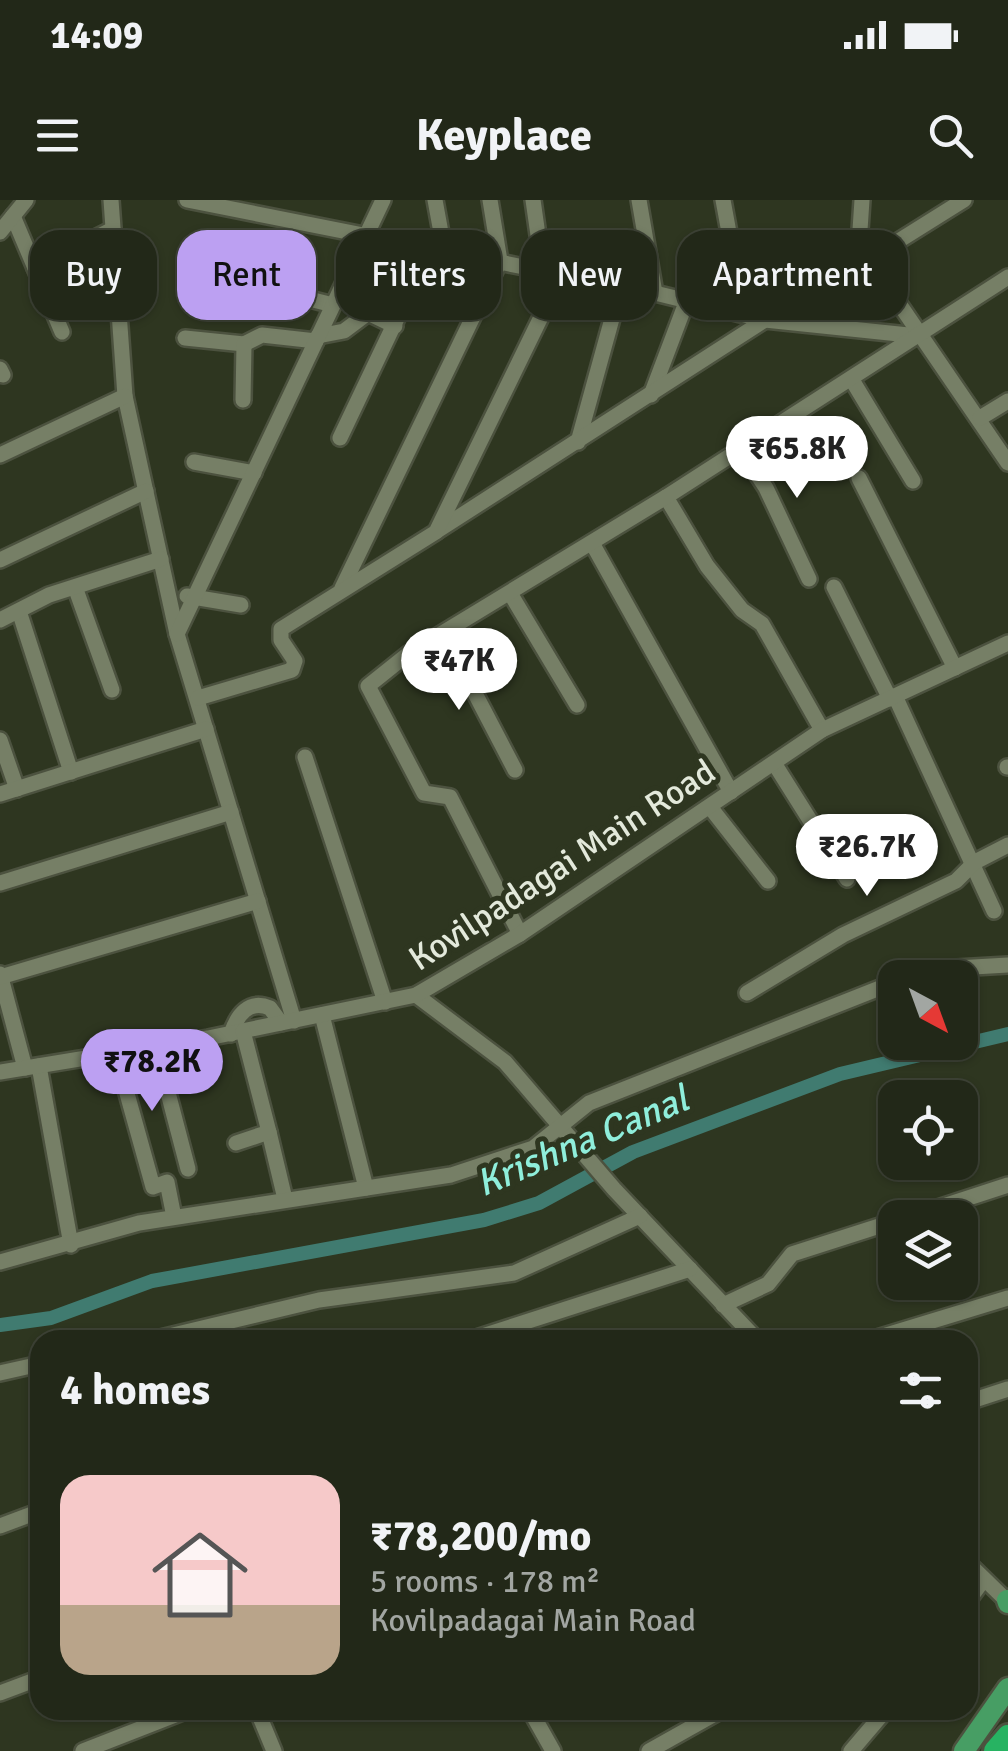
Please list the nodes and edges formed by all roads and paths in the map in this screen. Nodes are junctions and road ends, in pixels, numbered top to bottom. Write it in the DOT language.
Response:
graph roads {
  1 [pos="26,200"];
  2 [pos="111,200"];
  3 [pos="188,200"];
  4 [pos="383,200"];
  5 [pos="435,200"];
  6 [pos="490,200"];
  7 [pos="533,200"];
  8 [pos="638,200"];
  9 [pos="723,200"];
  10 [pos="862,200"];
  11 [pos="964,200"];
  12 [pos="13,216"];
  13 [pos="113,229"];
  14 [pos="347,230"];
  15 [pos="370,230"];
  16 [pos="437,230"];
  17 [pos="495,230"];
  18 [pos="537,230"];
  19 [pos="643,230"];
  20 [pos="729,230"];
  21 [pos="860,230"];
  22 [pos="0,232"];
  23 [pos="908,235"];
  24 [pos="30,254"];
  25 [pos="1008,277"];
  26 [pos="336,299"];
  27 [pos="316,301"];
  28 [pos="333,305"];
  29 [pos="57,320"];
  30 [pos="398,320"];
  31 [pos="471,320"];
  32 [pos="540,320"];
  33 [pos="611,320"];
  34 [pos="679,320"];
  35 [pos="765,320"];
  36 [pos="907,320"];
  37 [pos="395,326"];
  38 [pos="62,332"];
  39 [pos="918,336"];
  40 [pos="184,338"];
  41 [pos="317,338"];
  42 [pos="244,344"];
  43 [pos="852,380"];
  44 [pos="650,395"];
  45 [pos="125,396"];
  46 [pos="244,400"];
  47 [pos="1008,401"];
  48 [pos="980,418"];
  49 [pos="340,438"];
  50 [pos="578,442"];
  51 [pos="741,450"];
  52 [pos="0,455"];
  53 [pos="194,462"];
  54 [pos="1008,463"];
  55 [pos="254,473"];
  56 [pos="859,478"];
  57 [pos="913,481"];
  58 [pos="146,491"];
  59 [pos="666,498"];
  60 [pos="436,532"];
  61 [pos="592,543"];
  62 [pos="160,559"];
  63 [pos="0,560"];
  64 [pos="809,579"];
  65 [pos="75,587"];
  66 [pos="834,587"];
  67 [pos="342,588"];
  68 [pos="510,593"];
  69 [pos="168,596"];
  70 [pos="195,596"];
  71 [pos="241,606"];
  72 [pos="18,611"];
  73 [pos="0,620"];
  74 [pos="176,634"];
  75 [pos="444,634"];
  76 [pos="1008,643"];
  77 [pos="955,668"];
  78 [pos="112,690"];
  79 [pos="893,697"];
  80 [pos="198,698"];
  81 [pos="577,705"];
  82 [pos="206,729"];
  83 [pos="822,730"];
  84 [pos="0,740"];
  85 [pos="305,757"];
  86 [pos="774,763"];
  87 [pos="515,770"];
  88 [pos="70,772"];
  89 [pos="16,789"];
  90 [pos="731,792"];
  91 [pos="0,794"];
  92 [pos="710,807"];
  93 [pos="231,812"];
  94 [pos="1008,844"];
  95 [pos="974,862"];
  96 [pos="847,879"];
  97 [pos="768,881"];
  98 [pos="0,884"];
  99 [pos="258,901"];
  100 [pos="994,911"];
  101 [pos="520,934"];
  102 [pos="1008,965"];
  103 [pos="978,967"];
  104 [pos="0,976"];
  105 [pos="878,989"];
  106 [pos="747,993"];
  107 [pos="416,996"];
  108 [pos="386,1002"];
  109 [pos="322,1015"];
  110 [pos="288,1022"];
  111 [pos="237,1032"];
  112 [pos="156,1047"];
  113 [pos="116,1054"];
  114 [pos="32,1067"];
  115 [pos="0,1072"];
  116 [pos="561,1125"];
  117 [pos="269,1132"];
  118 [pos="236,1143"];
  119 [pos="188,1170"];
  120 [pos="1008,1185"];
  121 [pos="366,1188"];
  122 [pos="285,1199"];
  123 [pos="962,1200"];
  124 [pos="640,1216"];
  125 [pos="174,1218"];
  126 [pos="878,1226"];
  127 [pos="70,1245"];
  128 [pos="0,1262"];
  129 [pos="690,1268"];
  130 [pos="1008,1298"];
  131 [pos="724,1305"];
  132 [pos="194,1330"];
  133 [pos="501,1330"];
  134 [pos="748,1330"];
  135 [pos="903,1330"];
  136 [pos="30,1366"];
  137 [pos="0,1373"];
  138 [pos="1008,1389"];
  139 [pos="978,1399"];
  140 [pos="30,1514"];
  141 [pos="0,1526"];
  142 [pos="978,1576"];
  143 [pos="1008,1601"];
  144 [pos="30,1682"];
  145 [pos="1008,1688"];
  146 [pos="0,1693"];
  147 [pos="163,1720"];
  148 [pos="261,1720"];
  149 [pos="535,1720"];
  150 [pos="701,1720"];
  151 [pos="877,1720"];
  152 [pos="1008,1736"];
  153 [pos="84,1751"];
  154 [pos="274,1751"];
  155 [pos="552,1751"];
  156 [pos="648,1751"];
  157 [pos="851,1751"];
  158 [pos="964,1751"];
  159 [pos="995,1751"];
  1 -- 12 [label="street"];
  2 -- 13 [label="street"];
  3 -- 14 [label="street"];
  4 -- 15 [label="street"];
  5 -- 16 [label="street"];
  6 -- 17 [label="street"];
  7 -- 18 [label="street"];
  8 -- 19 [label="street"];
  9 -- 20 [label="street"];
  10 -- 21 [label="street"];
  11 -- 23 [label="street"];
  12 -- 22 [label="street"];
  12 -- 24 [label="street"];
  13 -- 45 [label="street"];
  25 -- 39 [label="street"];
  26 -- 28 [label="street"];
  27 -- 28 [label="street"];
  28 -- 41 [label="street"];
  29 -- 38 [label="street"];
  30 -- 37 [label="street"];
  31 -- 67 [label="street"];
  32 -- 60 [label="street"];
  33 -- 50 [label="street"];
  34 -- 44 [label="street"];
  35 -- 39 [label="street"];
  35 -- 44 [label="street"];
  36 -- 39 [label="street"];
  37 -- 41 [label="street"];
  37 -- 49 [label="street"];
  39 -- 43 [label="street"];
  39 -- 48 [label="street"];
  40 -- 42 [label="street"];
  41 -- 42 [label="street"];
  41 -- 55 [label="street"];
  42 -- 46 [label="street"];
  43 -- 51 [label="street"];
  43 -- 57 [label="street"];
  44 -- 50 [label="street"];
  45 -- 52 [label="street"];
  45 -- 58 [label="street"];
  47 -- 48 [label="street"];
  48 -- 54 [label="street"];
  50 -- 60 [label="street"];
  51 -- 59 [label="street"];
  51 -- 64 [label="street"];
  53 -- 55 [label="street"];
  55 -- 70 [label="street"];
  56 -- 77 [label="street"];
  58 -- 62 [label="street"];
  58 -- 63 [label="street"];
  59 -- 61 [label="street"];
  59 -- 83 [label="street"];
  60 -- 67 [label="street"];
  61 -- 68 [label="street"];
  61 -- 90 [label="street"];
  62 -- 65 [label="street"];
  62 -- 69 [label="street"];
  65 -- 72 [label="street"];
  65 -- 78 [label="street"];
  66 -- 79 [label="street"];
  67 -- 80 [label="street"];
  68 -- 75 [label="street"];
  68 -- 81 [label="street"];
  69 -- 70 [label="street"];
  69 -- 74 [label="street"];
  70 -- 71 [label="street"];
  70 -- 74 [label="street"];
  72 -- 73 [label="street"];
  72 -- 88 [label="street"];
  74 -- 80 [label="street"];
  75 -- 87 [label="street"];
  75 -- 101 [label="street"];
  76 -- 77 [label="street, Kovilpadagai Main Road"];
  77 -- 79 [label="street, Kovilpadagai Main Road"];
  79 -- 83 [label="street, Kovilpadagai Main Road"];
  79 -- 95 [label="street"];
  80 -- 82 [label="street"];
  82 -- 88 [label="street"];
  82 -- 93 [label="street"];
  83 -- 86 [label="street, Kovilpadagai Main Road"];
  84 -- 89 [label="street"];
  85 -- 108 [label="street"];
  86 -- 90 [label="street, Kovilpadagai Main Road"];
  86 -- 96 [label="street"];
  88 -- 89 [label="street"];
  89 -- 91 [label="street"];
  90 -- 92 [label="street, Kovilpadagai Main Road"];
  92 -- 97 [label="street"];
  92 -- 101 [label="street, Kovilpadagai Main Road"];
  93 -- 98 [label="street"];
  93 -- 99 [label="street"];
  94 -- 95 [label="street"];
  95 -- 100 [label="street"];
  95 -- 106 [label="street"];
  99 -- 104 [label="street"];
  99 -- 110 [label="street"];
  101 -- 107 [label="street, Kovilpadagai Main Road"];
  102 -- 103 [label="street"];
  104 -- 114 [label="street"];
  105 -- 116 [label="street"];
  107 -- 108 [label="street, Kovilpadagai Main Road"];
  107 -- 116 [label="street"];
  108 -- 109 [label="street, Kovilpadagai Main Road"];
  109 -- 110 [label="street, Kovilpadagai Main Road"];
  109 -- 121 [label="street"];
  110 -- 111 [label="street, Kovilpadagai Main Road"];
  111 -- 112 [label="street, Kovilpadagai Main Road"];
  111 -- 117 [label="street"];
  112 -- 113 [label="street, Kovilpadagai Main Road"];
  112 -- 119 [label="street"];
  113 -- 114 [label="street, Kovilpadagai Main Road"];
  113 -- 125 [label="street"];
  114 -- 115 [label="street, Kovilpadagai Main Road"];
  114 -- 127 [label="street"];
  116 -- 121 [label="street"];
  116 -- 124 [label="street"];
  117 -- 118 [label="street"];
  117 -- 122 [label="street"];
  120 -- 123 [label="street"];
  121 -- 122 [label="street"];
  122 -- 125 [label="street"];
  124 -- 129 [label="street"];
  124 -- 132 [label="street"];
  125 -- 127 [label="street"];
  126 -- 131 [label="street"];
  127 -- 128 [label="street"];
  129 -- 131 [label="street"];
  129 -- 133 [label="street"];
  130 -- 135 [label="street"];
  131 -- 134 [label="street"];
  136 -- 137 [label="street"];
  138 -- 139 [label="street"];
  140 -- 141 [label="street"];
  142 -- 143 [label="street"];
  144 -- 146 [label="street"];
  145 -- 158 [label="main road"];
  147 -- 153 [label="street"];
  148 -- 154 [label="street"];
  149 -- 155 [label="street"];
  150 -- 156 [label="street"];
  151 -- 157 [label="street"];
  152 -- 159 [label="highway"];
}
